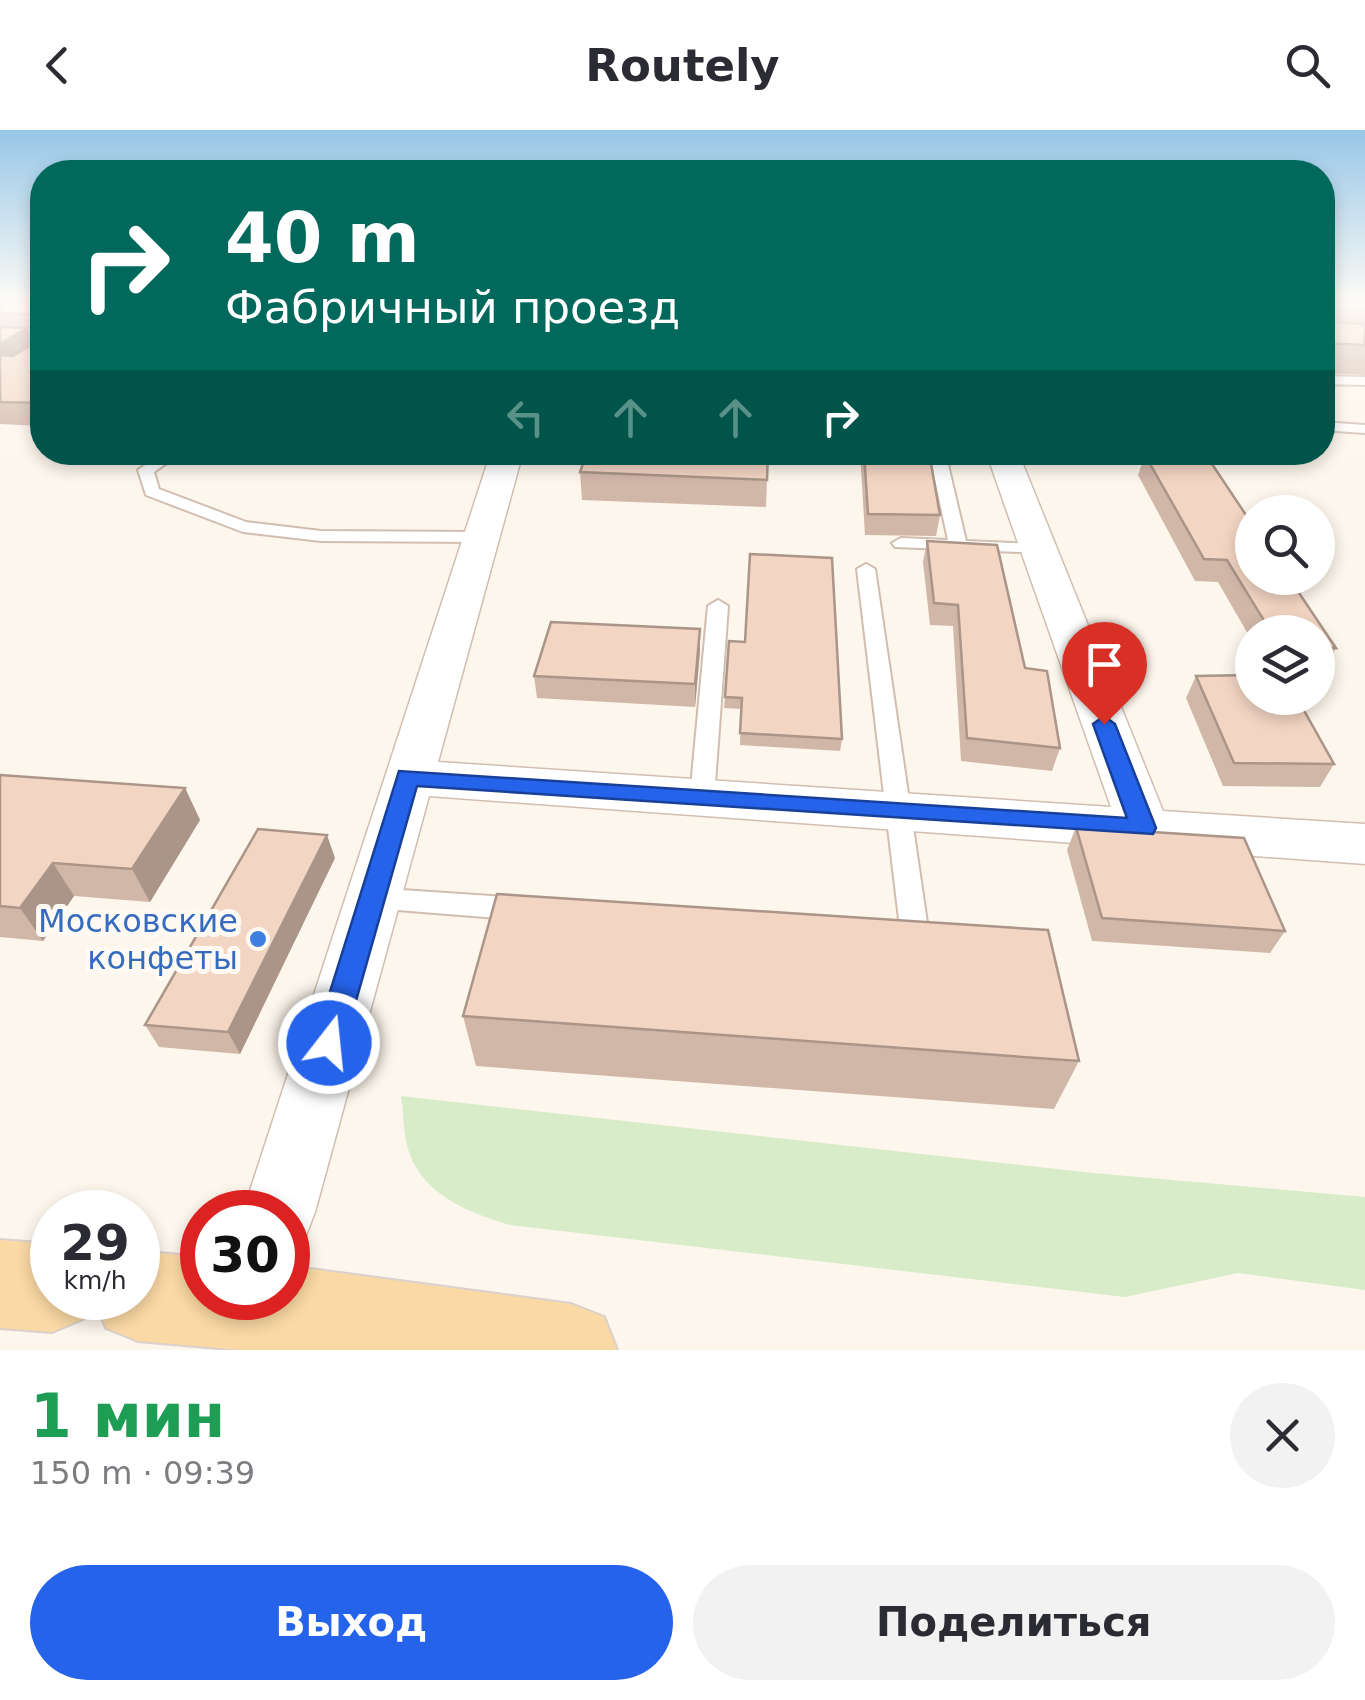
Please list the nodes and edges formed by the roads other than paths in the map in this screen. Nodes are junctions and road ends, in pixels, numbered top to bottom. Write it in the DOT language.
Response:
graph roads {
  1 [pos="1335,380"];
  2 [pos="1365,381"];
  3 [pos="1335,427"];
  4 [pos="1365,429"];
  5 [pos="154,465"];
  6 [pos="503,465"];
  7 [pos="940,465"];
  8 [pos="1007,465"];
  9 [pos="479,537"];
  10 [pos="901,543"];
  11 [pos="958,546"];
  12 [pos="1038,550"];
  13 [pos="866,569"];
  14 [pos="718,606"];
  15 [pos="408,777"];
  16 [pos="702,797"];
  17 [pos="900,811"];
  18 [pos="1144,828"];
  19 [pos="1365,844"];
  20 [pos="372,898"];
  21 [pos="546,910"];
  22 [pos="949,939"];
  23 [pos="286,1190"];
  24 [pos="0,1284"];
  25 [pos="30,1286"];
  26 [pos="310,1311"];
  27 [pos="571,1350"];
  1 -- 2 [label="lane"];
  3 -- 4 [label="lane"];
  5 -- 9 [label="lane"];
  6 -- 9 [label="street"];
  7 -- 11 [label="lane"];
  8 -- 12 [label="street"];
  9 -- 15 [label="street"];
  10 -- 11 [label="lane"];
  11 -- 12 [label="lane"];
  12 -- 18 [label="street"];
  13 -- 17 [label="lane"];
  14 -- 16 [label="lane"];
  15 -- 16 [label="street"];
  15 -- 20 [label="street"];
  16 -- 17 [label="street"];
  17 -- 18 [label="street"];
  17 -- 22 [label="lane"];
  18 -- 19 [label="street"];
  20 -- 21 [label="lane"];
  20 -- 23 [label="street"];
  24 -- 25 [label="main road"];
  26 -- 27 [label="main road"];
}
